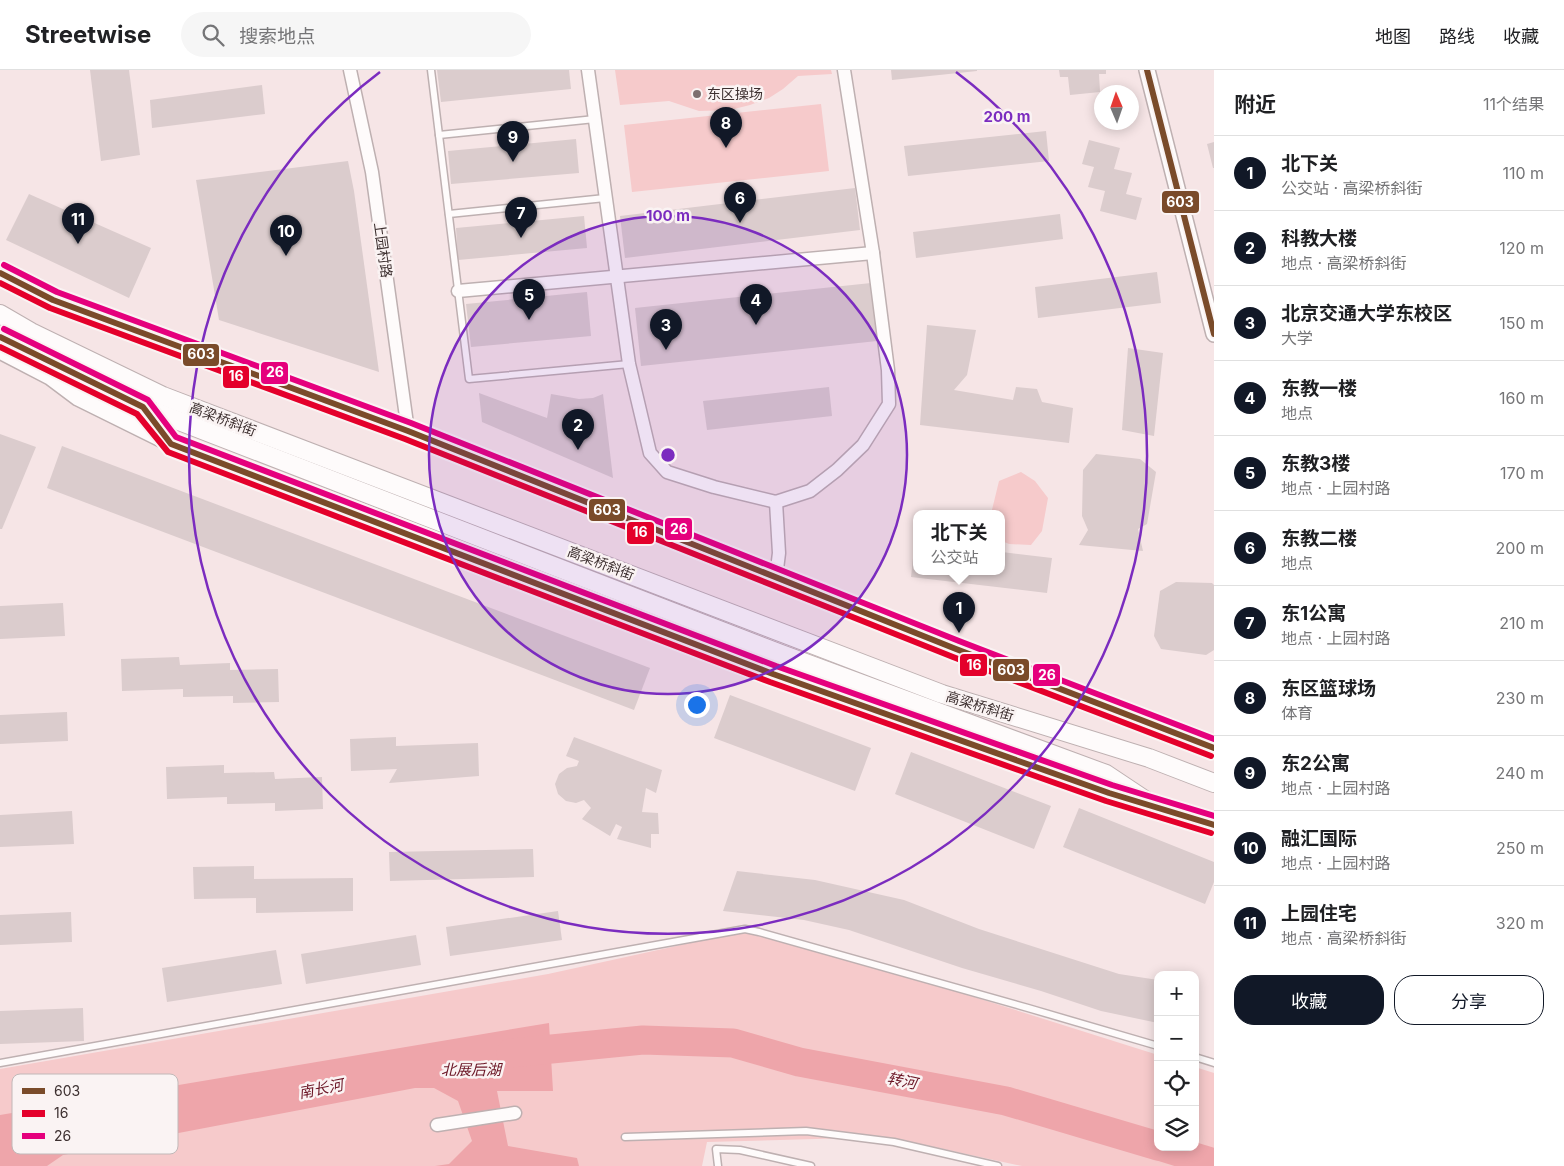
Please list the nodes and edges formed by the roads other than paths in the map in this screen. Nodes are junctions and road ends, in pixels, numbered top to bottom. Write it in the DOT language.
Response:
graph roads {
  1 [pos="350,70"];
  2 [pos="431,70"];
  3 [pos="588,70"];
  4 [pos="844,70"];
  5 [pos="1148,70"];
  6 [pos="595,119"];
  7 [pos="439,136"];
  8 [pos="605,198"];
  9 [pos="449,214"];
  10 [pos="873,253"];
  11 [pos="0,273"];
  12 [pos="616,277"];
  13 [pos="458,291"];
  14 [pos="0,314"];
  15 [pos="1214,334"];
  16 [pos="0,337"];
  17 [pos="0,351"];
  18 [pos="629,364"];
  19 [pos="143,407"];
  20 [pos="408,431"];
  21 [pos="171,444"];
  22 [pos="776,502"];
  23 [pos="776,577"];
  24 [pos="1214,748"];
  25 [pos="1214,783"];
  26 [pos="1154,806"];
  27 [pos="1214,825"];
  28 [pos="1154,1045"];
  29 [pos="1199,1058"];
  30 [pos="0,1063"];
  31 [pos="1214,1063"];
  32 [pos="515,1113"];
  33 [pos="437,1125"];
  34 [pos="625,1136"];
  35 [pos="718,1166"];
  36 [pos="810,1166"];
  37 [pos="998,1166"];
  1 -- 20 [label="street, 上园村路"];
  2 -- 7 [label="lane"];
  3 -- 6 [label="street"];
  4 -- 10 [label="street"];
  5 -- 15 [label="street"];
  6 -- 7 [label="lane"];
  6 -- 8 [label="street"];
  7 -- 9 [label="lane"];
  8 -- 9 [label="lane"];
  8 -- 12 [label="street"];
  9 -- 13 [label="lane"];
  10 -- 12 [label="street"];
  10 -- 22 [label="street"];
  11 -- 20 [label="street"];
  12 -- 13 [label="street"];
  12 -- 18 [label="street"];
  13 -- 18 [label="lane"];
  14 -- 25 [label="main road, 高梁桥斜街"];
  16 -- 19 [label="main road, 高梁桥斜街"];
  17 -- 21 [label="street, 高梁桥斜街"];
  18 -- 22 [label="street"];
  19 -- 21 [label="street"];
  19 -- 26 [label="main road, 高梁桥斜街"];
  20 -- 23 [label="street"];
  21 -- 26 [label="street, 高梁桥斜街"];
  22 -- 23 [label="street"];
  23 -- 24 [label="street"];
  26 -- 27 [label="main road, 高梁桥斜街"];
  28 -- 30 [label="lane"];
  29 -- 31 [label="lane"];
  32 -- 33 [label="street"];
  34 -- 37 [label="lane"];
  35 -- 36 [label="lane"];
}
